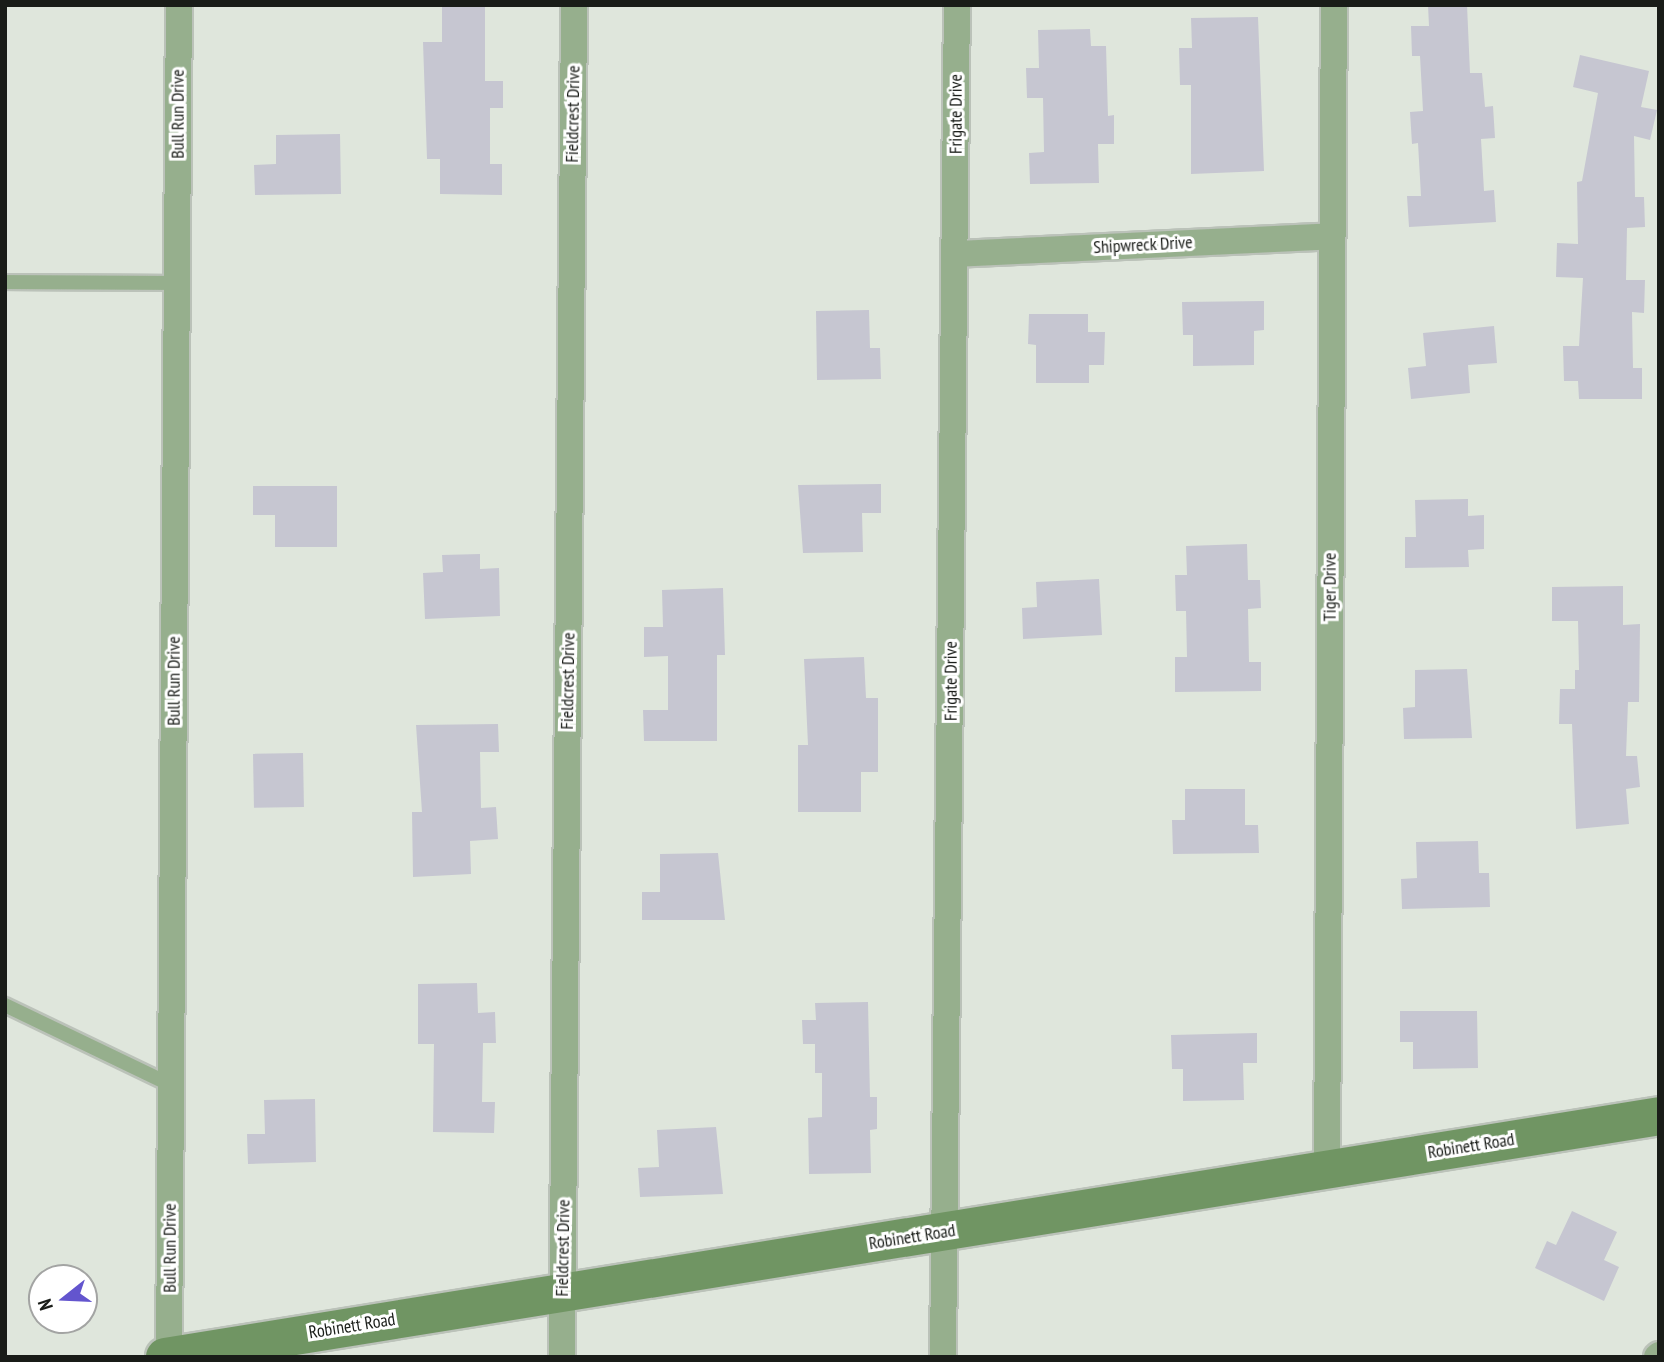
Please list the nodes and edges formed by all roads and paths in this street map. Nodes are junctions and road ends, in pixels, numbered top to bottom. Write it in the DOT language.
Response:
graph roads {
  1 [pos="179,5"];
  2 [pos="574,5"];
  3 [pos="957,5"];
  4 [pos="1334,5"];
  5 [pos="1331,236"];
  6 [pos="955,254"];
  7 [pos="5,282"];
  8 [pos="176,283"];
  9 [pos="5,1004"];
  10 [pos="171,1085"];
  11 [pos="1659,1116"];
  12 [pos="1327,1168"];
  13 [pos="946,1232"];
  14 [pos="562,1291"];
  15 [pos="168,1357"];
  16 [pos="562,1357"];
  17 [pos="943,1357"];
  1 -- 8 [label="street, Bull Run Drive"];
  2 -- 14 [label="street, Fieldcrest Drive"];
  3 -- 6 [label="street, Frigate Drive"];
  4 -- 5 [label="street, Tiger Drive"];
  5 -- 6 [label="street, Shipwreck Drive"];
  5 -- 12 [label="street, Tiger Drive"];
  6 -- 13 [label="street, Frigate Drive"];
  7 -- 8 [label="lane"];
  8 -- 10 [label="street, Bull Run Drive"];
  9 -- 10 [label="lane"];
  10 -- 15 [label="street, Bull Run Drive"];
  11 -- 12 [label="street, Robinett Road"];
  12 -- 13 [label="street, Robinett Road"];
  13 -- 14 [label="street, Robinett Road"];
  13 -- 17 [label="street, Frigate Drive"];
  14 -- 15 [label="street, Robinett Road"];
  14 -- 16 [label="street, Fieldcrest Drive"];
}
